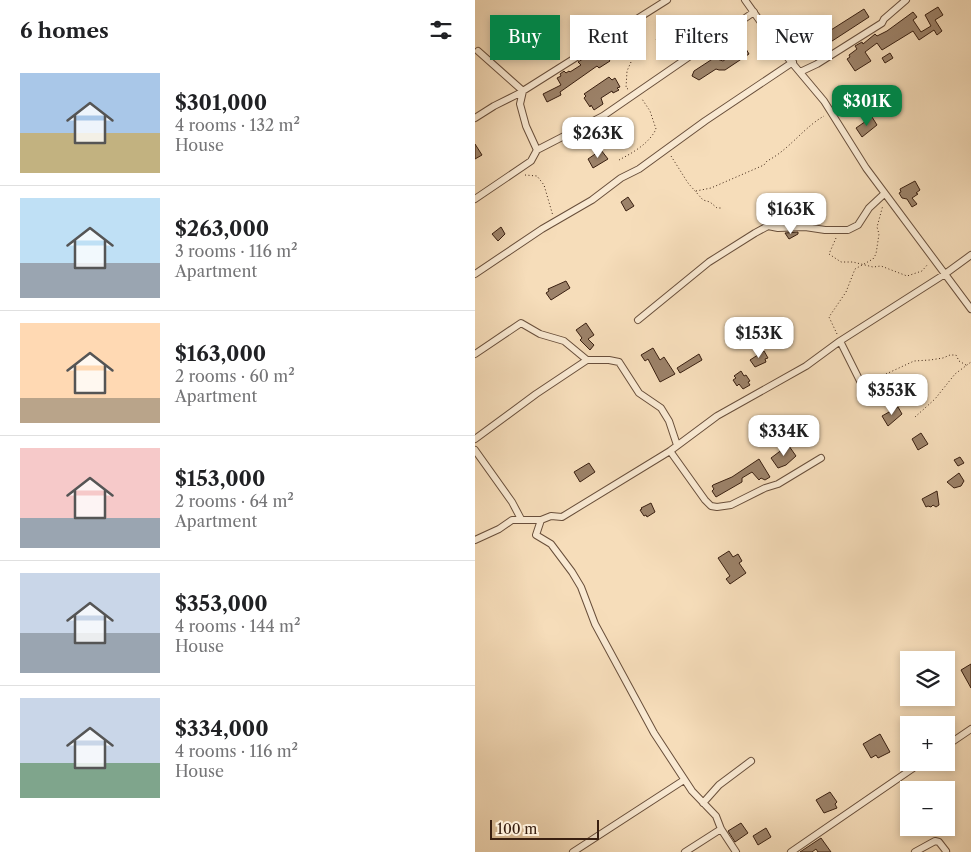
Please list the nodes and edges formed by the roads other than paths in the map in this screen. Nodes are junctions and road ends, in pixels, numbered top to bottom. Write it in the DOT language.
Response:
graph roads {
  1 [pos="667,0"];
  2 [pos="745,0"];
  3 [pos="906,0"];
  4 [pos="754,12"];
  5 [pos="478,51"];
  6 [pos="793,62"];
  7 [pos="800,72"];
  8 [pos="523,91"];
  9 [pos="475,118"];
  10 [pos="537,150"];
  11 [pos="885,194"];
  12 [pos="475,199"];
  13 [pos="971,255"];
  14 [pos="475,274"];
  15 [pos="945,274"];
  16 [pos="971,309"];
  17 [pos="638,320"];
  18 [pos="840,341"];
  19 [pos="475,354"];
  20 [pos="587,360"];
  21 [pos="863,387"];
  22 [pos="475,439"];
  23 [pos="677,445"];
  24 [pos="475,450"];
  25 [pos="670,451"];
  26 [pos="821,458"];
  27 [pos="521,519"];
  28 [pos="541,520"];
  29 [pos="475,540"];
  30 [pos="971,729"];
  31 [pos="955,740"];
  32 [pos="751,761"];
  33 [pos="909,771"];
  34 [pos="684,780"];
  35 [pos="703,803"];
  36 [pos="721,829"];
  37 [pos="573,852"];
  38 [pos="685,852"];
  39 [pos="736,852"];
  40 [pos="791,852"];
  41 [pos="915,852"];
  42 [pos="946,852"];
  1 -- 8 [label="street"];
  2 -- 4 [label="street"];
  3 -- 7 [label="street"];
  4 -- 6 [label="street"];
  4 -- 10 [label="street"];
  5 -- 8 [label="street"];
  6 -- 7 [label="street"];
  6 -- 14 [label="street"];
  7 -- 11 [label="street"];
  8 -- 9 [label="street"];
  8 -- 10 [label="street"];
  10 -- 12 [label="street"];
  11 -- 15 [label="street"];
  11 -- 17 [label="street"];
  13 -- 15 [label="street"];
  15 -- 16 [label="street"];
  15 -- 18 [label="street"];
  18 -- 21 [label="street"];
  18 -- 23 [label="street"];
  19 -- 20 [label="street"];
  20 -- 22 [label="street"];
  20 -- 23 [label="street"];
  23 -- 25 [label="street"];
  24 -- 27 [label="street"];
  25 -- 26 [label="street"];
  25 -- 28 [label="street"];
  27 -- 28 [label="street"];
  27 -- 29 [label="street"];
  28 -- 34 [label="street"];
  30 -- 31 [label="street"];
  32 -- 35 [label="street"];
  33 -- 40 [label="street"];
  34 -- 35 [label="street"];
  34 -- 37 [label="street"];
  35 -- 36 [label="street"];
  36 -- 38 [label="street"];
  36 -- 39 [label="street"];
  41 -- 42 [label="street"];
}
